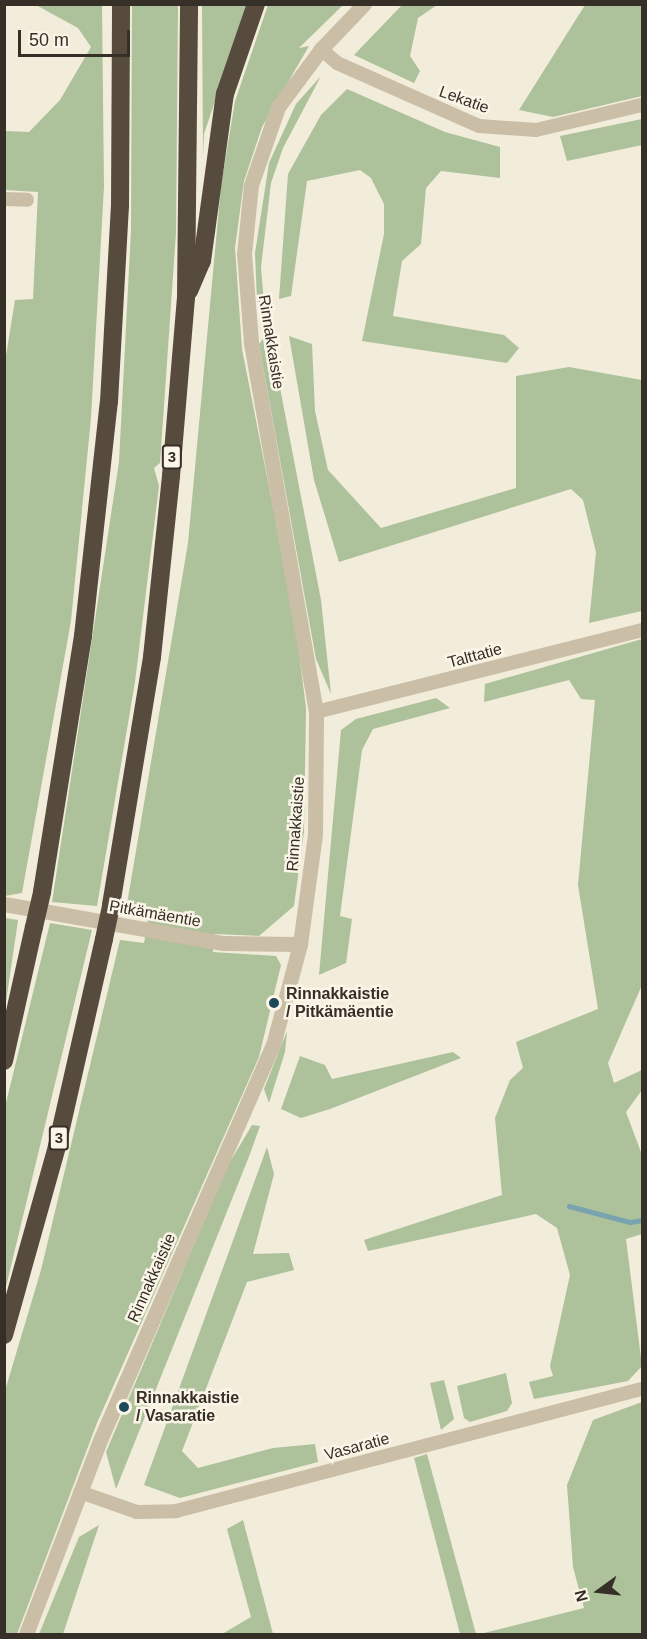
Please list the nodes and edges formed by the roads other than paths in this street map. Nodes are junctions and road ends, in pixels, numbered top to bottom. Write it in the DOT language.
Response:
graph roads {
  1 [pos="121,4"];
  2 [pos="189,4"];
  3 [pos="256,4"];
  4 [pos="364,4"];
  5 [pos="321,49"];
  6 [pos="642,105"];
  7 [pos="4,199"];
  8 [pos="27,200"];
  9 [pos="186,298"];
  10 [pos="642,630"];
  11 [pos="316,712"];
  12 [pos="4,904"];
  13 [pos="300,944"];
  14 [pos="4,1061"];
  15 [pos="4,1335"];
  16 [pos="642,1389"];
  17 [pos="80,1492"];
  18 [pos="26,1635"];
  1 -- 14 [label="highway, bridge"];
  2 -- 9 [label="highway, 3"];
  3 -- 9 [label="highway"];
  4 -- 5 [label="street, Rinnakkaistie"];
  5 -- 6 [label="street, Lekatie"];
  5 -- 11 [label="street, Rinnakkaistie"];
  7 -- 8 [label="street"];
  9 -- 15 [label="highway, 3, bridge"];
  10 -- 11 [label="street, Talttatie"];
  11 -- 13 [label="street, Rinnakkaistie"];
  12 -- 13 [label="street, Pitkämäentie"];
  13 -- 17 [label="street, Rinnakkaistie"];
  16 -- 17 [label="street, Vasaratie"];
  17 -- 18 [label="street, Rinnakkaistie"];
}
